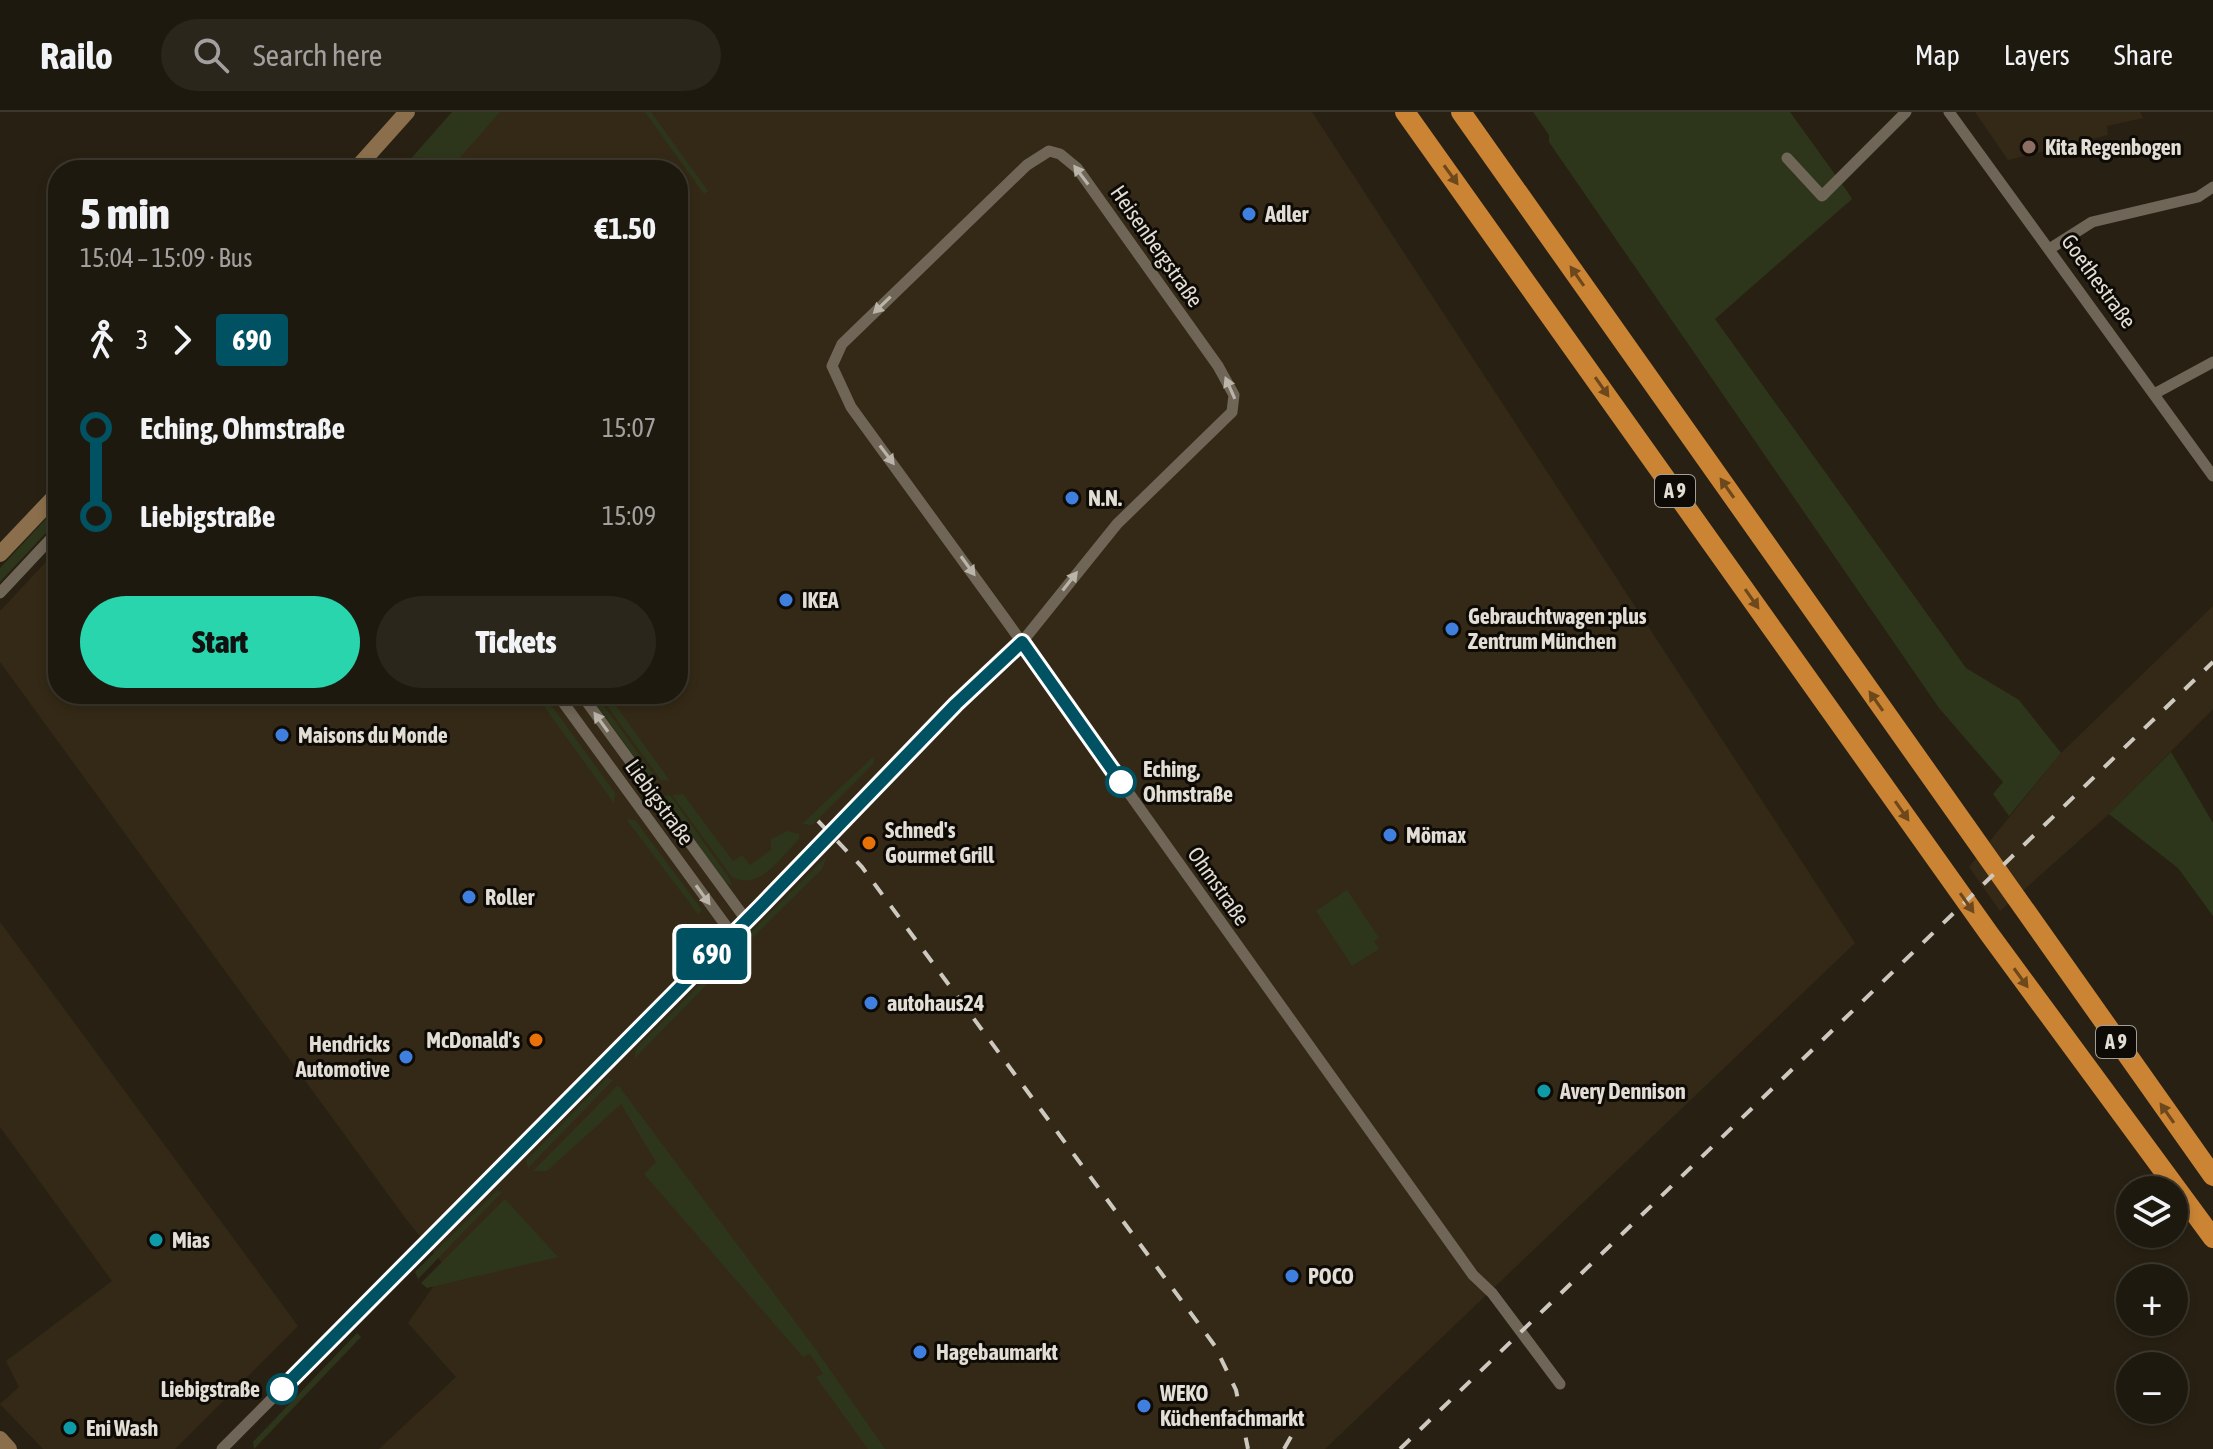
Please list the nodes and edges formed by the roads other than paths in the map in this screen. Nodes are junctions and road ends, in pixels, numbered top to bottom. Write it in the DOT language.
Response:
graph roads {
  1 [pos="407,112"];
  2 [pos="1405,112"];
  3 [pos="1461,112"];
  4 [pos="1906,112"];
  5 [pos="1949,112"];
  6 [pos="1787,158"];
  7 [pos="364,160"];
  8 [pos="2213,187"];
  9 [pos="2051,248"];
  10 [pos="2213,362"];
  11 [pos="2154,394"];
  12 [pos="851,407"];
  13 [pos="2213,476"];
  14 [pos="48,504"];
  15 [pos="48,542"];
  16 [pos="0,554"];
  17 [pos="0,593"];
  18 [pos="1022,642"];
  19 [pos="564,704"];
  20 [pos="588,704"];
  21 [pos="747,921"];
  22 [pos="732,934"];
  23 [pos="2213,1176"];
  24 [pos="2213,1238"];
  25 [pos="1560,1384"];
  26 [pos="0,1439"];
  27 [pos="9,1449"];
  28 [pos="222,1449"];
  1 -- 7 [label="main road"];
  2 -- 24 [label="highway, A 9, one-way"];
  23 -- 3 [label="highway, A 9, one-way"];
  4 -- 6 [label="street"];
  5 -- 9 [label="street, Goethestraße"];
  8 -- 9 [label="street"];
  9 -- 11 [label="street, Goethestraße"];
  10 -- 11 [label="street"];
  11 -- 13 [label="street, Goethestraße"];
  12 -- 18 [label="street, Ohmstraße, one-way"];
  18 -- 12 [label="street, Heisenbergstraße, one-way"];
  14 -- 16 [label="main road"];
  15 -- 17 [label="street"];
  18 -- 21 [label="street"];
  18 -- 25 [label="street, Ohmstraße"];
  19 -- 22 [label="street, Liebigstraße, one-way"];
  21 -- 20 [label="street, Liebigstraße, one-way"];
  21 -- 22 [label="street"];
  22 -- 28 [label="street"];
  26 -- 27 [label="main road"];
}
